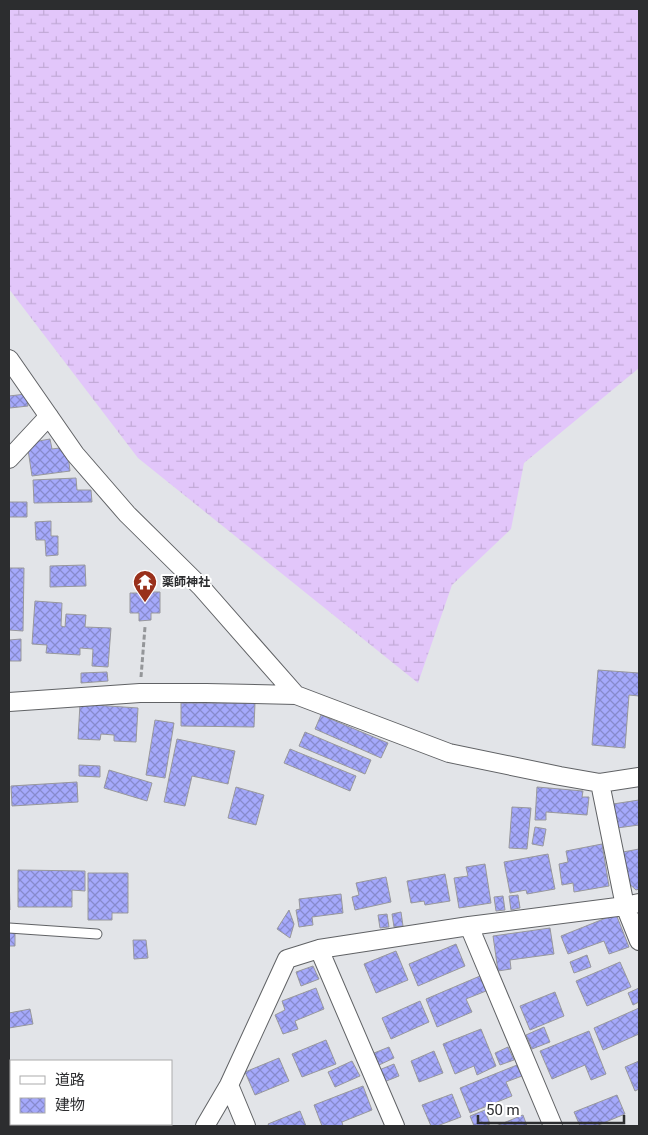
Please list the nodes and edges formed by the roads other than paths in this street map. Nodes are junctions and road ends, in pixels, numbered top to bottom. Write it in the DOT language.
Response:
graph roads {
  1 [pos="9,359"];
  2 [pos="49,416"];
  3 [pos="9,459"];
  4 [pos="296,695"];
  5 [pos="9,702"];
  6 [pos="639,777"];
  7 [pos="600,783"];
  8 [pos="632,905"];
  9 [pos="469,926"];
  10 [pos="9,928"];
  11 [pos="97,934"];
  12 [pos="639,941"];
  13 [pos="319,949"];
  14 [pos="229,1085"];
  15 [pos="205,1126"];
  16 [pos="246,1126"];
  17 [pos="394,1126"];
  18 [pos="553,1126"];
  1 -- 2 [label="street"];
  2 -- 3 [label="street"];
  2 -- 4 [label="street"];
  4 -- 5 [label="street"];
  4 -- 7 [label="street"];
  6 -- 7 [label="street"];
  7 -- 8 [label="street"];
  8 -- 9 [label="street"];
  8 -- 12 [label="street"];
  9 -- 13 [label="street"];
  9 -- 18 [label="street"];
  10 -- 11 [label="lane"];
  13 -- 14 [label="street"];
  13 -- 17 [label="street"];
  14 -- 15 [label="street"];
  14 -- 16 [label="street"];
}
